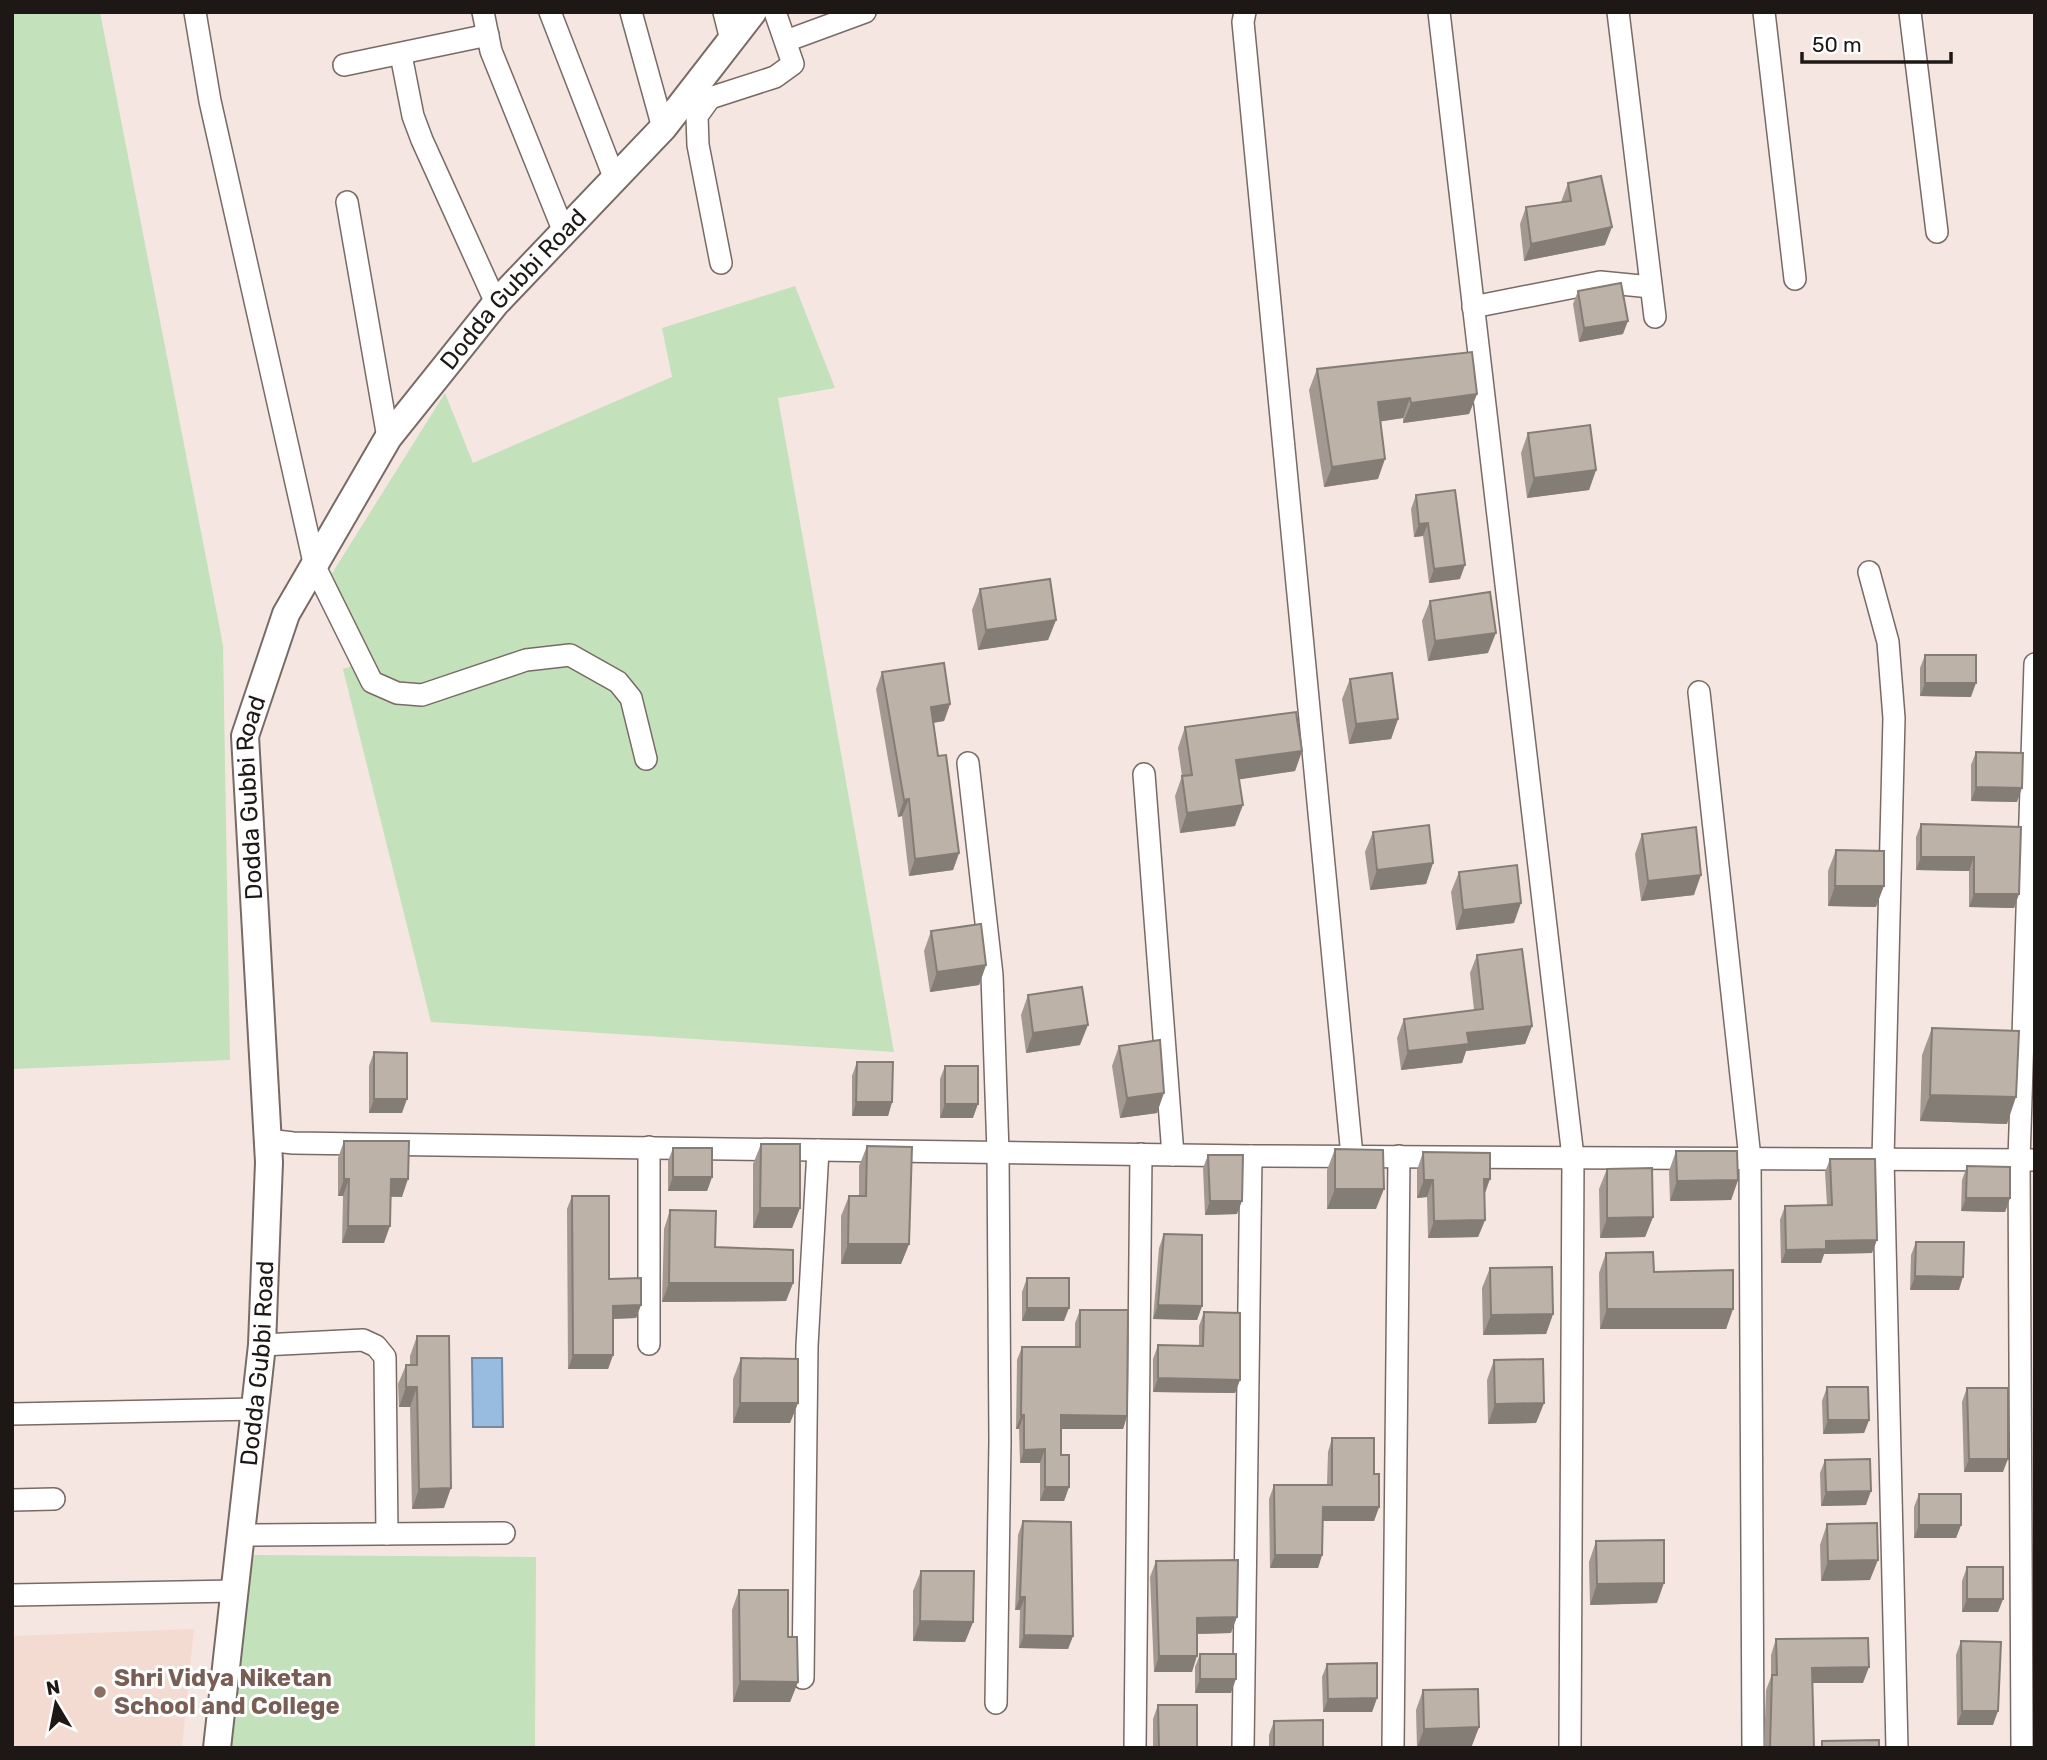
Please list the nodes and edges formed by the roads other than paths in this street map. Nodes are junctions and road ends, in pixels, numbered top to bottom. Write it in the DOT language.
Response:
graph roads {
  1 [pos="195,12"];
  2 [pos="483,12"];
  3 [pos="550,12"];
  4 [pos="631,12"];
  5 [pos="724,12"];
  6 [pos="752,12"];
  7 [pos="775,12"];
  8 [pos="865,12"];
  9 [pos="1245,12"];
  10 [pos="1439,12"];
  11 [pos="1618,12"];
  12 [pos="1763,12"];
  13 [pos="1910,12"];
  14 [pos="488,35"];
  15 [pos="731,40"];
  16 [pos="786,41"];
  17 [pos="401,55"];
  18 [pos="344,65"];
  19 [pos="663,128"];
  20 [pos="614,177"];
  21 [pos="346,202"];
  22 [pos="564,232"];
  23 [pos="1937,232"];
  24 [pos="720,263"];
  25 [pos="1795,279"];
  26 [pos="1651,287"];
  27 [pos="496,303"];
  28 [pos="1473,307"];
  29 [pos="1655,317"];
  30 [pos="388,438"];
  31 [pos="315,567"];
  32 [pos="1869,572"];
  33 [pos="2035,664"];
  34 [pos="1699,692"];
  35 [pos="646,759"];
  36 [pos="968,762"];
  37 [pos="1144,774"];
  38 [pos="268,1140"];
  39 [pos="649,1147"];
  40 [pos="818,1150"];
  41 [pos="998,1152"];
  42 [pos="1141,1154"];
  43 [pos="1173,1155"];
  44 [pos="1251,1156"];
  45 [pos="1352,1156"];
  46 [pos="1398,1156"];
  47 [pos="1573,1157"];
  48 [pos="1750,1158"];
  49 [pos="1883,1158"];
  50 [pos="2027,1160"];
  51 [pos="649,1344"];
  52 [pos="262,1345"];
  53 [pos="255,1409"];
  54 [pos="12,1414"];
  55 [pos="54,1499"];
  56 [pos="12,1500"];
  57 [pos="503,1533"];
  58 [pos="387,1534"];
  59 [pos="241,1535"];
  60 [pos="235,1591"];
  61 [pos="12,1595"];
  62 [pos="803,1678"];
  63 [pos="996,1703"];
  64 [pos="217,1748"];
  65 [pos="1135,1748"];
  66 [pos="1243,1748"];
  67 [pos="1393,1748"];
  68 [pos="1570,1748"];
  69 [pos="1753,1748"];
  70 [pos="1897,1748"];
  71 [pos="2022,1748"];
  1 -- 31 [label="street"];
  2 -- 14 [label="street"];
  3 -- 20 [label="street"];
  4 -- 19 [label="street"];
  5 -- 15 [label="street"];
  6 -- 15 [label="main road, Dodda Gubbi Road"];
  7 -- 16 [label="street"];
  8 -- 16 [label="street"];
  9 -- 45 [label="street"];
  10 -- 28 [label="street"];
  11 -- 26 [label="street"];
  12 -- 25 [label="street"];
  13 -- 23 [label="street"];
  14 -- 17 [label="street"];
  14 -- 22 [label="street"];
  15 -- 19 [label="main road, Dodda Gubbi Road"];
  16 -- 24 [label="street"];
  17 -- 18 [label="street"];
  17 -- 27 [label="street"];
  19 -- 20 [label="main road, Dodda Gubbi Road"];
  20 -- 22 [label="main road, Dodda Gubbi Road"];
  21 -- 30 [label="street"];
  22 -- 27 [label="main road, Dodda Gubbi Road"];
  26 -- 28 [label="street"];
  26 -- 29 [label="street"];
  27 -- 30 [label="main road, Dodda Gubbi Road"];
  28 -- 47 [label="street"];
  30 -- 31 [label="main road, Dodda Gubbi Road"];
  31 -- 35 [label="street"];
  31 -- 38 [label="main road, Dodda Gubbi Road"];
  32 -- 49 [label="street"];
  33 -- 50 [label="street"];
  34 -- 48 [label="street"];
  36 -- 41 [label="street"];
  37 -- 43 [label="street"];
  38 -- 39 [label="street"];
  38 -- 52 [label="main road, Dodda Gubbi Road"];
  39 -- 40 [label="street"];
  39 -- 51 [label="street"];
  40 -- 41 [label="street"];
  40 -- 62 [label="street"];
  41 -- 42 [label="street"];
  41 -- 63 [label="street"];
  42 -- 43 [label="street"];
  42 -- 65 [label="street"];
  43 -- 44 [label="street"];
  44 -- 45 [label="street"];
  44 -- 66 [label="street"];
  45 -- 46 [label="street"];
  46 -- 47 [label="street"];
  46 -- 67 [label="street"];
  47 -- 48 [label="street"];
  47 -- 68 [label="street"];
  48 -- 49 [label="street"];
  48 -- 69 [label="street"];
  49 -- 50 [label="street"];
  49 -- 70 [label="street"];
  50 -- 71 [label="street"];
  52 -- 53 [label="main road, Dodda Gubbi Road"];
  52 -- 58 [label="street"];
  53 -- 54 [label="street"];
  53 -- 59 [label="main road, Dodda Gubbi Road"];
  55 -- 56 [label="street"];
  57 -- 58 [label="street"];
  58 -- 59 [label="street"];
  59 -- 60 [label="main road, Dodda Gubbi Road"];
  60 -- 61 [label="street"];
  60 -- 64 [label="main road, Dodda Gubbi Road"];
}
